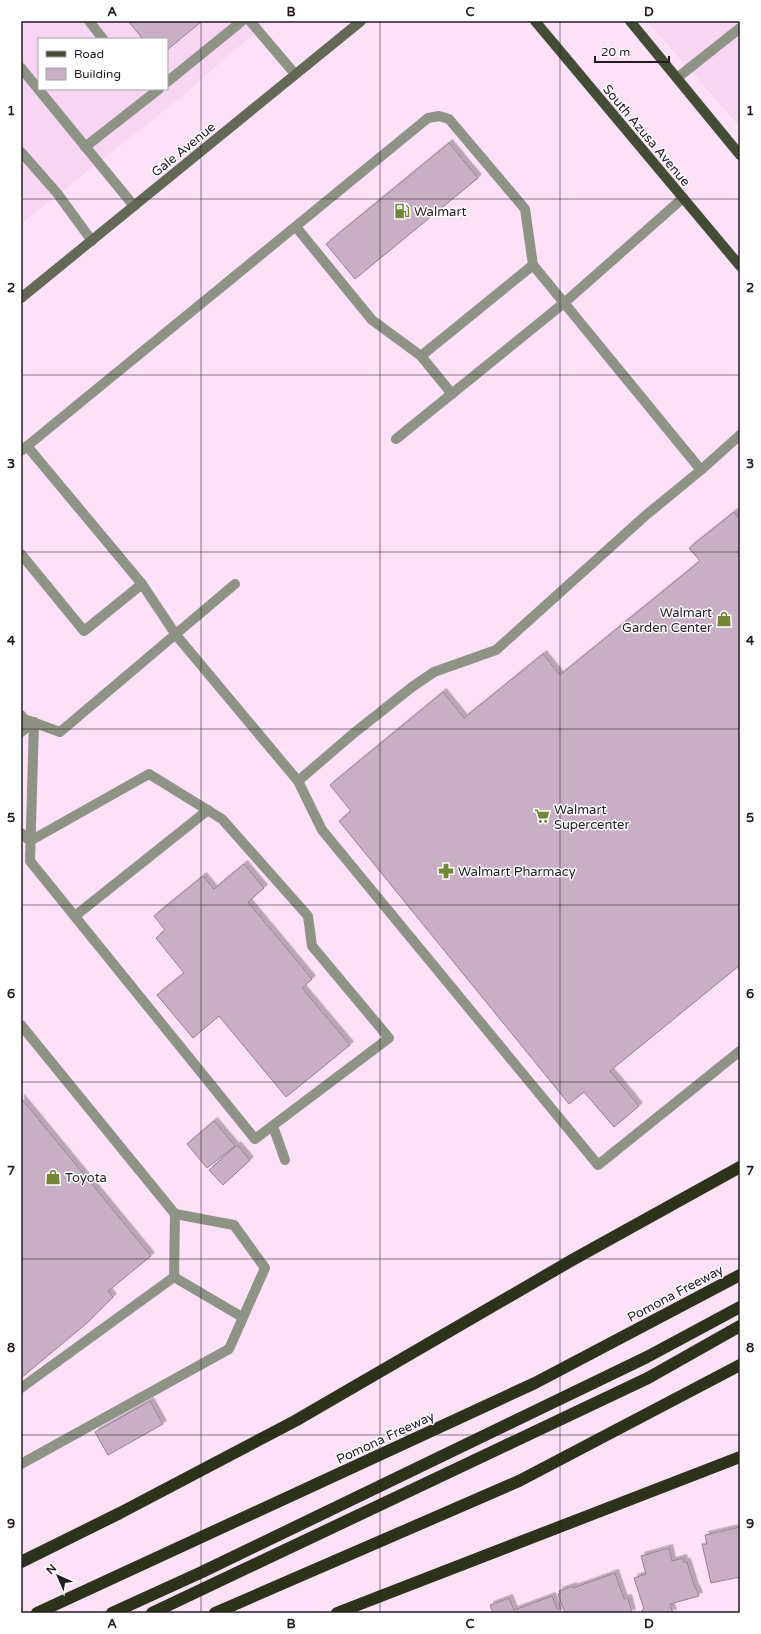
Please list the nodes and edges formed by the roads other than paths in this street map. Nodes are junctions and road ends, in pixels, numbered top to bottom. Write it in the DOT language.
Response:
graph roads {
  1 [pos="88,21"];
  2 [pos="242,21"];
  3 [pos="250,21"];
  4 [pos="361,21"];
  5 [pos="534,21"];
  6 [pos="630,21"];
  7 [pos="740,28"];
  8 [pos="102,38"];
  9 [pos="21,68"];
  10 [pos="295,74"];
  11 [pos="677,78"];
  12 [pos="168,81"];
  13 [pos="38,89"];
  14 [pos="39,90"];
  15 [pos="156,90"];
  16 [pos="146,93"];
  17 [pos="85,147"];
  18 [pos="21,152"];
  19 [pos="740,155"];
  20 [pos="683,198"];
  21 [pos="134,206"];
  22 [pos="296,227"];
  23 [pos="92,240"];
  24 [pos="533,265"];
  25 [pos="740,266"];
  26 [pos="21,298"];
  27 [pos="564,303"];
  28 [pos="421,356"];
  29 [pos="452,394"];
  30 [pos="740,435"];
  31 [pos="396,439"];
  32 [pos="24,449"];
  33 [pos="701,470"];
  34 [pos="21,554"];
  35 [pos="142,584"];
  36 [pos="235,584"];
  37 [pos="176,635"];
  38 [pos="21,715"];
  39 [pos="34,722"];
  40 [pos="21,732"];
  41 [pos="298,781"];
  42 [pos="208,810"];
  43 [pos="21,833"];
  44 [pos="30,841"];
  45 [pos="74,916"];
  46 [pos="21,1025"];
  47 [pos="740,1051"];
  48 [pos="273,1126"];
  49 [pos="285,1160"];
  50 [pos="740,1167"];
  51 [pos="175,1214"];
  52 [pos="740,1275"];
  53 [pos="174,1277"];
  54 [pos="740,1307"];
  55 [pos="242,1317"];
  56 [pos="740,1326"];
  57 [pos="740,1365"];
  58 [pos="21,1388"];
  59 [pos="740,1457"];
  60 [pos="21,1464"];
  61 [pos="21,1562"];
  62 [pos="37,1613"];
  63 [pos="112,1613"];
  64 [pos="152,1613"];
  65 [pos="215,1613"];
  66 [pos="337,1613"];
  1 -- 8 [label="lane"];
  2 -- 12 [label="lane"];
  3 -- 10 [label="lane"];
  4 -- 10 [label="main road, Gale Avenue"];
  5 -- 20 [label="main road, South Azusa Avenue"];
  6 -- 11 [label="main road"];
  7 -- 11 [label="lane"];
  9 -- 13 [label="lane"];
  10 -- 21 [label="main road, Gale Avenue"];
  11 -- 19 [label="main road"];
  14 -- 17 [label="lane"];
  15 -- 16 [label="lane"];
  16 -- 17 [label="lane"];
  17 -- 21 [label="lane"];
  18 -- 23 [label="lane"];
  20 -- 25 [label="main road, South Azusa Avenue"];
  20 -- 27 [label="lane"];
  21 -- 23 [label="main road, Gale Avenue"];
  22 -- 24 [label="lane"];
  22 -- 28 [label="lane"];
  22 -- 32 [label="lane"];
  23 -- 26 [label="main road, Gale Avenue"];
  24 -- 27 [label="lane"];
  24 -- 28 [label="lane"];
  27 -- 29 [label="lane"];
  27 -- 33 [label="lane"];
  28 -- 29 [label="lane"];
  29 -- 31 [label="lane"];
  30 -- 33 [label="lane"];
  32 -- 35 [label="lane"];
  33 -- 41 [label="lane"];
  34 -- 35 [label="lane"];
  35 -- 37 [label="lane"];
  36 -- 37 [label="lane"];
  37 -- 39 [label="lane"];
  37 -- 41 [label="lane"];
  38 -- 39 [label="lane"];
  39 -- 40 [label="lane"];
  39 -- 44 [label="lane"];
  41 -- 47 [label="lane"];
  42 -- 44 [label="lane"];
  42 -- 45 [label="lane"];
  42 -- 48 [label="lane"];
  43 -- 44 [label="lane"];
  44 -- 45 [label="lane"];
  45 -- 48 [label="lane"];
  46 -- 51 [label="lane"];
  48 -- 49 [label="lane"];
  50 -- 61 [label="highway"];
  51 -- 53 [label="lane"];
  51 -- 55 [label="lane"];
  52 -- 62 [label="highway, Pomona Freeway"];
  53 -- 55 [label="lane"];
  53 -- 58 [label="lane"];
  54 -- 63 [label="highway"];
  55 -- 60 [label="lane"];
  56 -- 64 [label="highway"];
  57 -- 65 [label="highway"];
  59 -- 66 [label="highway"];
}
